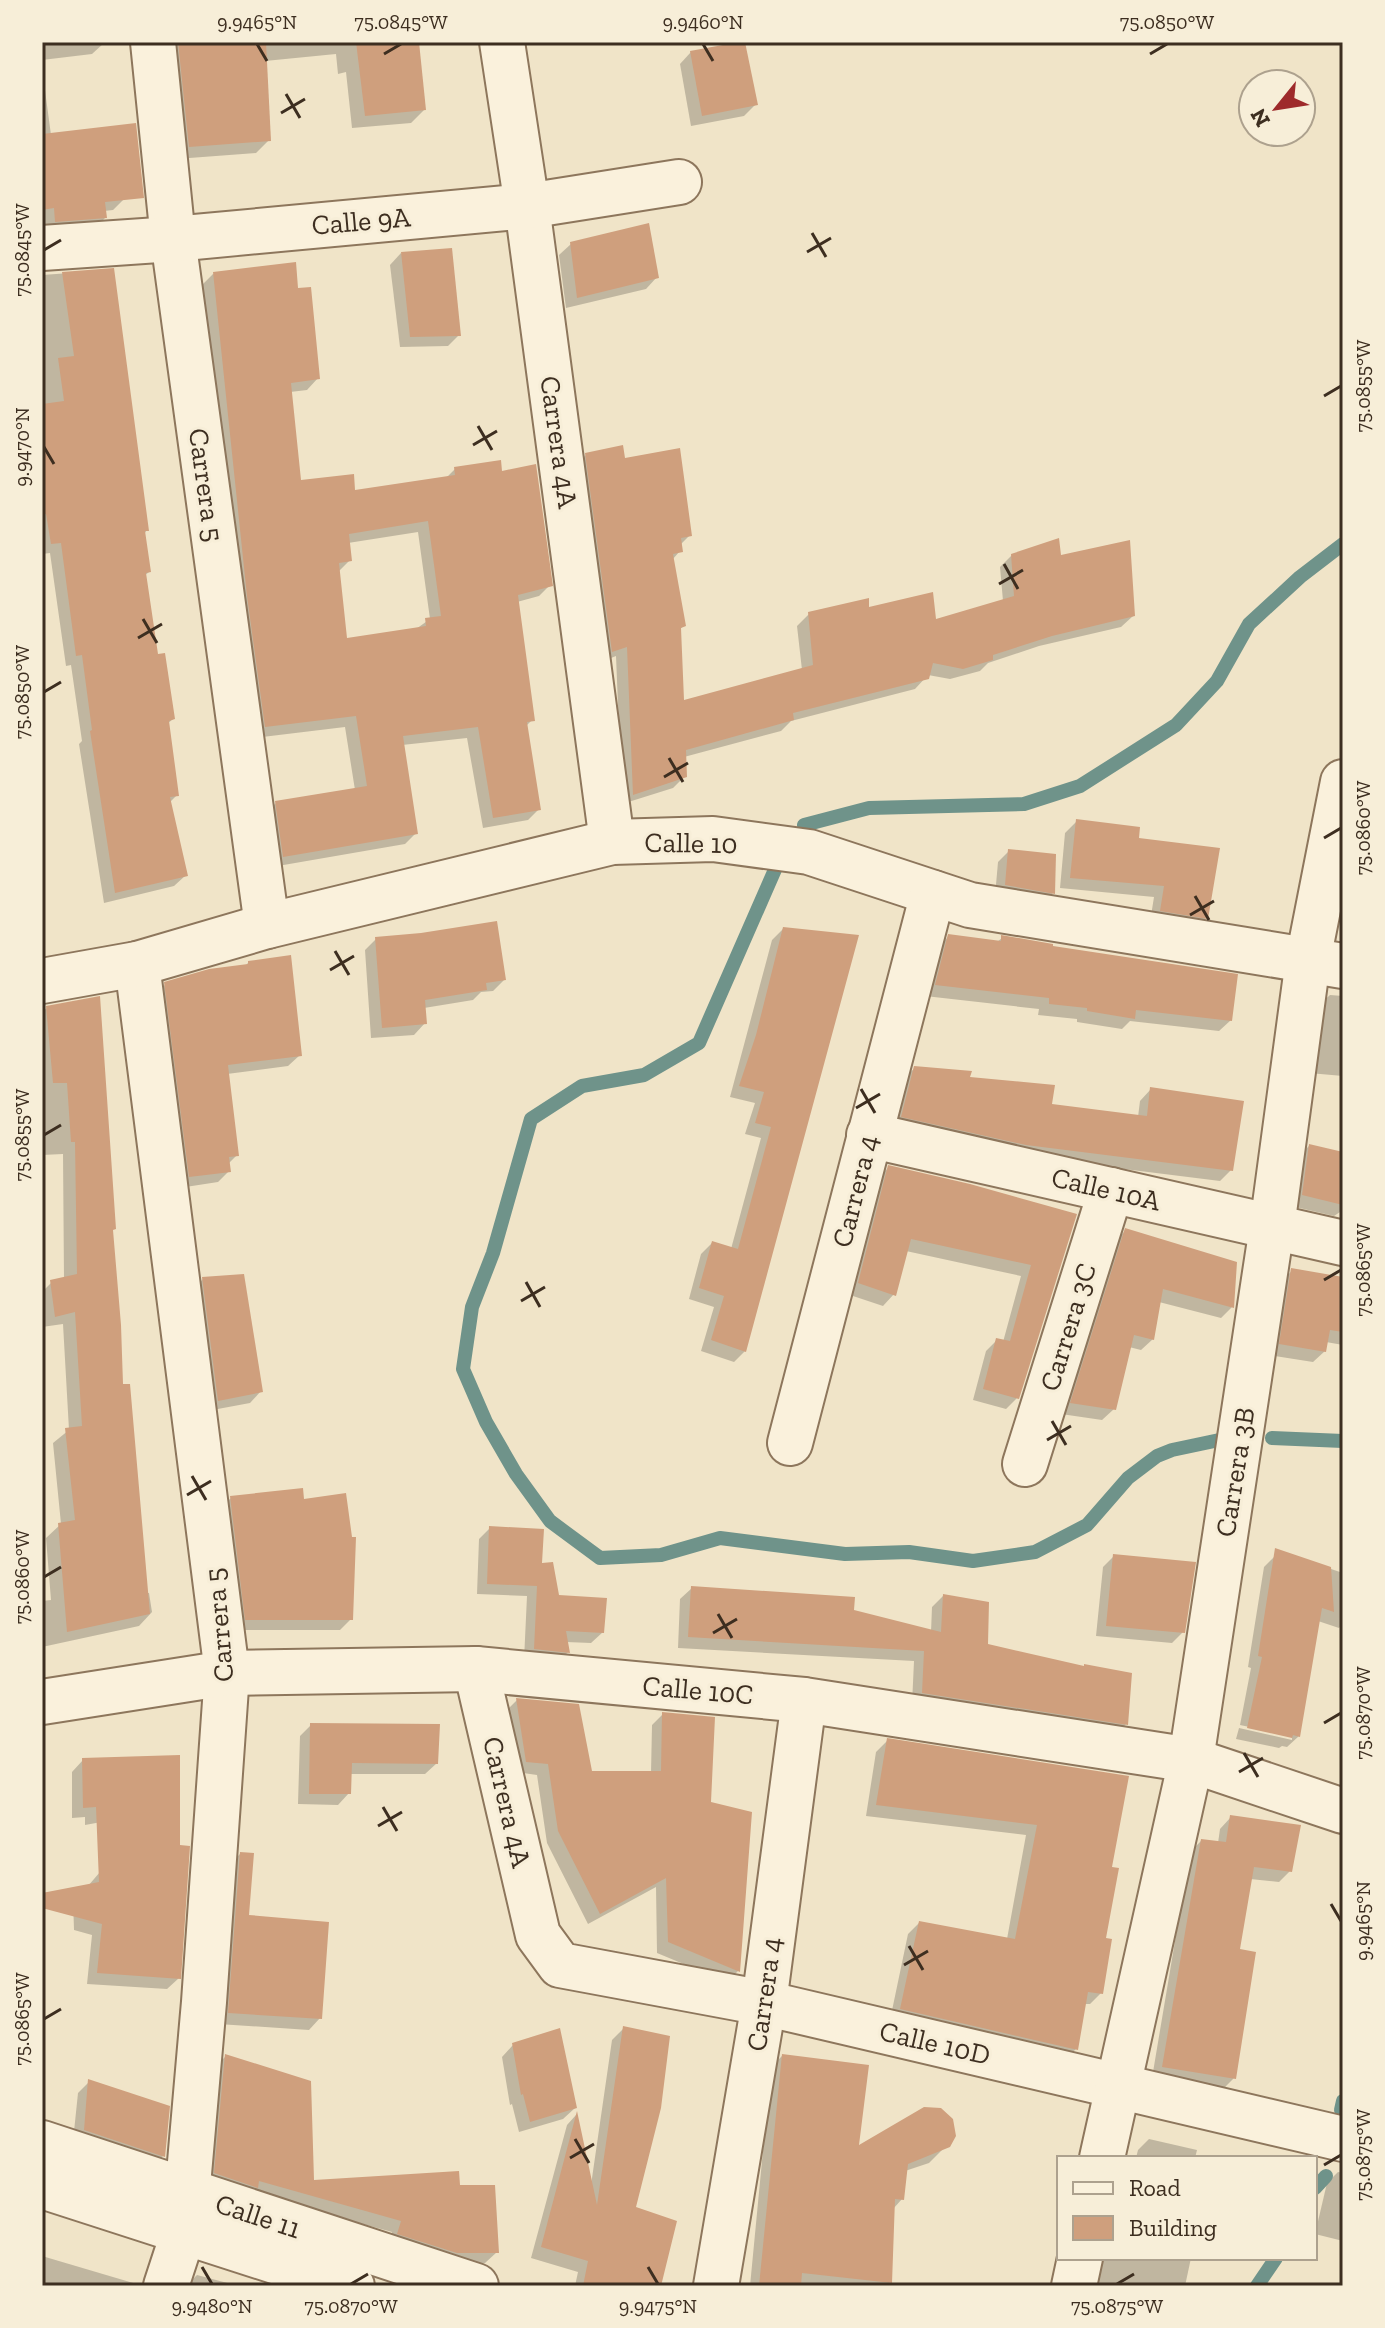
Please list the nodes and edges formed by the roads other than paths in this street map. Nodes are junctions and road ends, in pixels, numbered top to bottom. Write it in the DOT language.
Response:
graph roads {
  1 [pos="153,42"];
  2 [pos="502,42"];
  3 [pos="679,182"];
  4 [pos="527,206"];
  5 [pos="173,239"];
  6 [pos="42,248"];
  7 [pos="1343,782"];
  8 [pos="612,842"];
  9 [pos="933,893"];
  10 [pos="267,926"];
  11 [pos="1325,963"];
  12 [pos="137,964"];
  13 [pos="42,981"];
  14 [pos="869,1135"];
  15 [pos="1111,1190"];
  16 [pos="1272,1227"];
  17 [pos="1343,1243"];
  18 [pos="790,1443"];
  19 [pos="1025,1464"];
  20 [pos="476,1669"];
  21 [pos="227,1673"];
  22 [pos="804,1700"];
  23 [pos="42,1702"];
  24 [pos="1191,1760"];
  25 [pos="1343,1811"];
  26 [pos="538,1935"];
  27 [pos="764,2003"];
  28 [pos="1118,2086"];
  29 [pos="1343,2139"];
  30 [pos="42,2143"];
  31 [pos="1102,2156"];
  32 [pos="42,2186"];
  33 [pos="186,2212"];
  34 [pos="1080,2260"];
  35 [pos="166,2286"];
  36 [pos="352,2286"];
  37 [pos="476,2286"];
  38 [pos="716,2286"];
  39 [pos="1074,2286"];
  1 -- 5 [label="street, Carrera 5"];
  2 -- 4 [label="street, Carrera 4A"];
  3 -- 4 [label="street, Calle 9A"];
  4 -- 5 [label="street, Calle 9A"];
  4 -- 8 [label="street, Carrera 4A"];
  5 -- 6 [label="street, Calle 9A"];
  5 -- 10 [label="street, Carrera 5"];
  7 -- 11 [label="street, Carrera 3B"];
  8 -- 9 [label="street, Calle 10"];
  8 -- 10 [label="street, Calle 10"];
  9 -- 11 [label="street, Calle 10"];
  9 -- 14 [label="street, Carrera 4"];
  10 -- 12 [label="street, Calle 10"];
  11 -- 16 [label="street, Carrera 3B"];
  12 -- 13 [label="street, Calle 10"];
  12 -- 21 [label="street, Carrera 5"];
  14 -- 15 [label="street, Calle 10A"];
  14 -- 18 [label="street, Carrera 4"];
  15 -- 16 [label="street, Calle 10A"];
  15 -- 19 [label="street, Carrera 3C"];
  16 -- 17 [label="street, Calle 10A"];
  16 -- 24 [label="street, Carrera 3B"];
  20 -- 21 [label="street, Calle 10C"];
  20 -- 22 [label="street, Calle 10C"];
  20 -- 26 [label="street, Carrera 4A"];
  21 -- 23 [label="street, Calle 10C"];
  21 -- 33 [label="street, Carrera 5"];
  22 -- 24 [label="street, Calle 10C"];
  22 -- 27 [label="street, Carrera 4"];
  24 -- 25 [label="street, Calle 10C"];
  24 -- 28 [label="street, Carrera 3B"];
  26 -- 27 [label="street, Calle 10D"];
  27 -- 28 [label="street, Calle 10D"];
  27 -- 38 [label="street, Carrera 4"];
  28 -- 29 [label="street, Calle 10D"];
  28 -- 31 [label="street, Carrera 3B"];
  30 -- 33 [label="street, Calle 11"];
  32 -- 33 [label="street, Calle 11"];
  33 -- 35 [label="street, Carrera 5"];
  33 -- 36 [label="street, Calle 11"];
  33 -- 37 [label="street, Calle 11"];
  34 -- 39 [label="street"];
}
